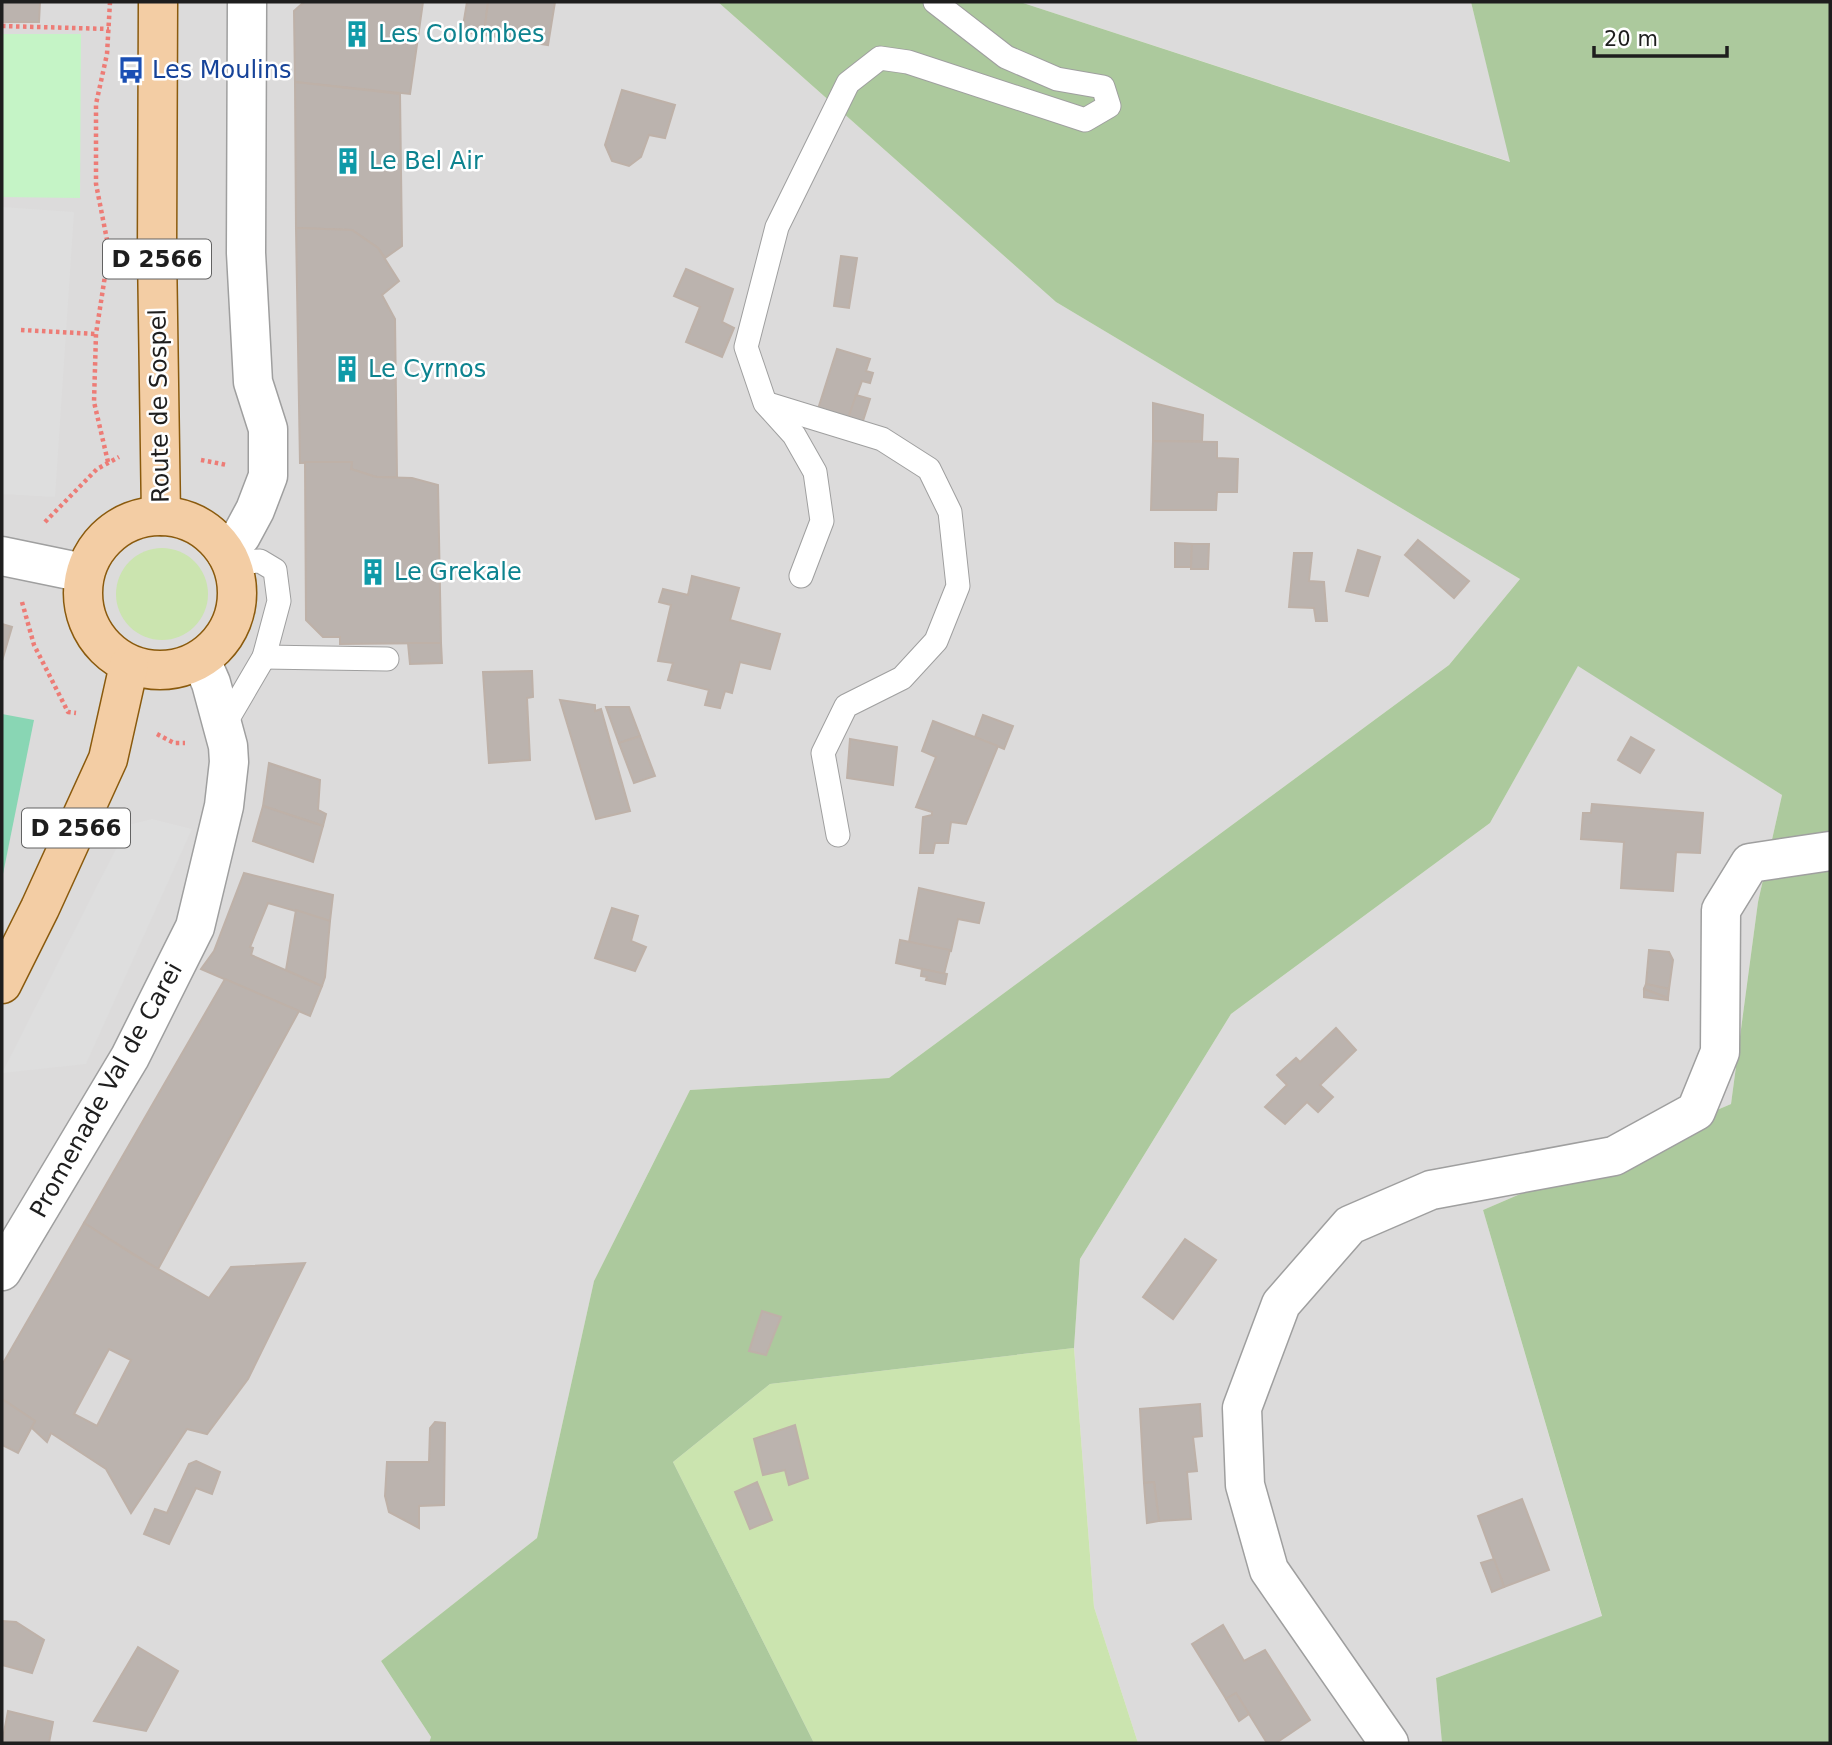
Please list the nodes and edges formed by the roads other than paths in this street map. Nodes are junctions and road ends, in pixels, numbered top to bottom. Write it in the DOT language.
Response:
graph roads {
  1 [pos="158,2"];
  2 [pos="247,2"];
  3 [pos="935,2"];
  4 [pos="765,403"];
  5 [pos="161,516"];
  6 [pos="2,556"];
  7 [pos="228,557"];
  8 [pos="84,573"];
  9 [pos="801,576"];
  10 [pos="264,657"];
  11 [pos="387,659"];
  12 [pos="201,660"];
  13 [pos="129,665"];
  14 [pos="223,727"];
  15 [pos="838,835"];
  16 [pos="1830,851"];
  17 [pos="2,984"];
  18 [pos="2,1271"];
  19 [pos="1389,1743"];
  1 -- 5 [label="main road, Route de Sospel / D 2566"];
  2 -- 7 [label="street"];
  3 -- 4 [label="lane"];
  4 -- 9 [label="lane"];
  4 -- 15 [label="lane"];
  5 -- 7 [label="main road"];
  5 -- 8 [label="main road"];
  6 -- 8 [label="street"];
  7 -- 10 [label="lane"];
  7 -- 12 [label="main road"];
  8 -- 13 [label="main road"];
  10 -- 11 [label="lane"];
  10 -- 14 [label="lane"];
  12 -- 13 [label="main road"];
  12 -- 14 [label="street, Promenade Val de Carei"];
  13 -- 17 [label="main road, D 2566"];
  14 -- 18 [label="street, Promenade Val de Carei"];
  16 -- 19 [label="street"];
}
